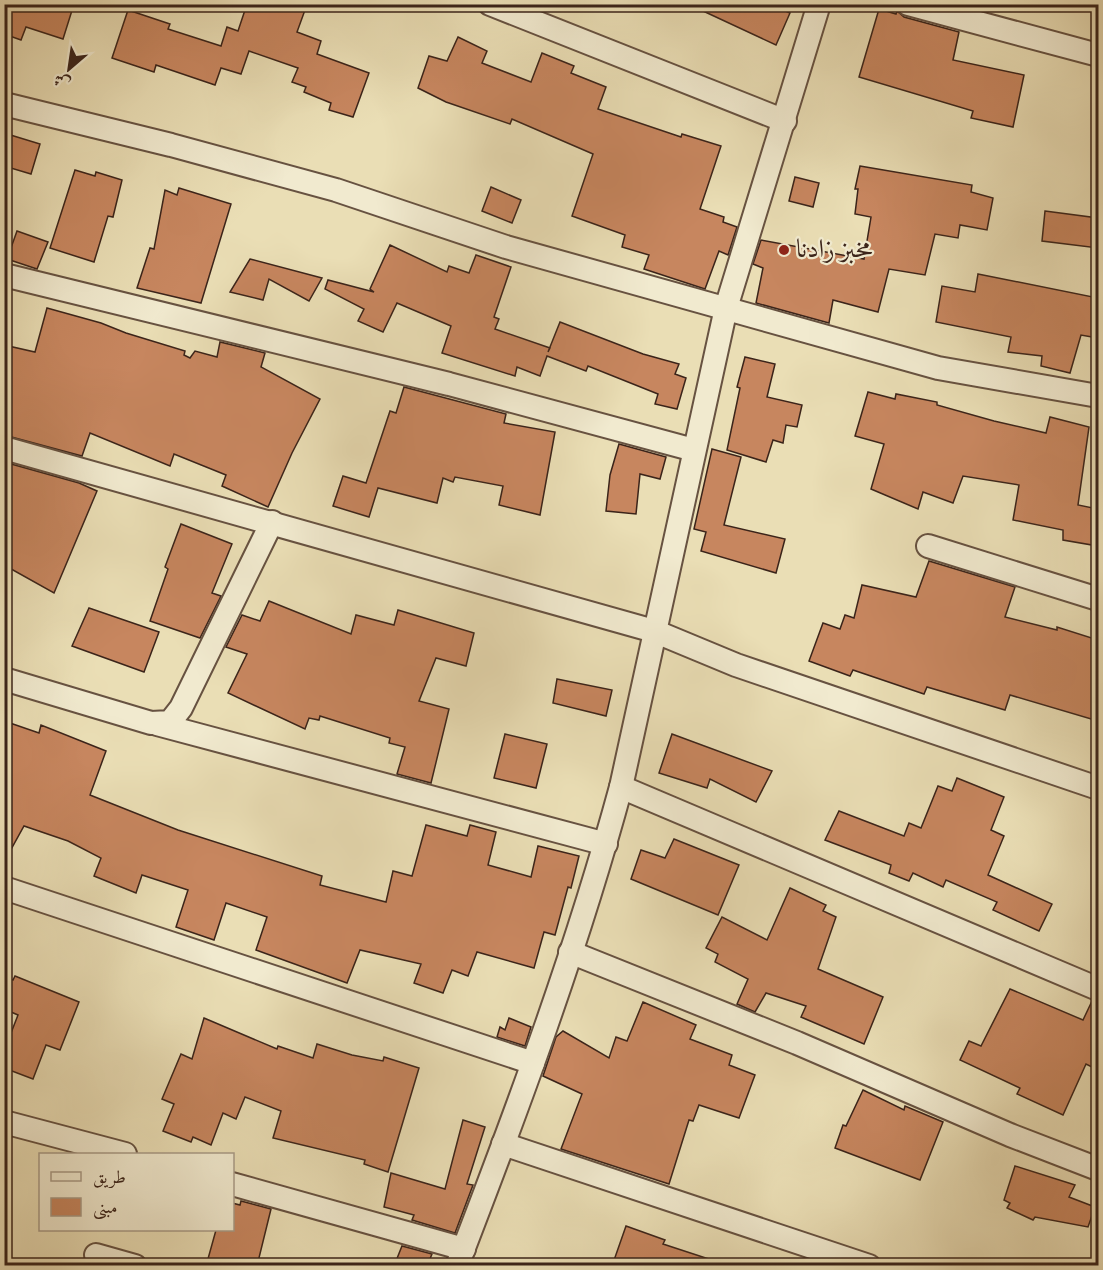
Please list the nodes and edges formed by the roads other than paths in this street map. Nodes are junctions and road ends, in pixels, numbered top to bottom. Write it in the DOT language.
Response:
graph roads {
  1 [pos="490,4"];
  2 [pos="819,4"];
  3 [pos="908,4"];
  4 [pos="1098,55"];
  5 [pos="4,104"];
  6 [pos="785,121"];
  7 [pos="4,275"];
  8 [pos="726,308"];
  9 [pos="1098,396"];
  10 [pos="4,448"];
  11 [pos="694,450"];
  12 [pos="272,522"];
  13 [pos="928,546"];
  14 [pos="1098,599"];
  15 [pos="654,631"];
  16 [pos="4,679"];
  17 [pos="157,724"];
  18 [pos="621,787"];
  19 [pos="1098,788"];
  20 [pos="606,844"];
  21 [pos="4,888"];
  22 [pos="570,952"];
  23 [pos="1098,989"];
  24 [pos="533,1063"];
  25 [pos="4,1122"];
  26 [pos="503,1144"];
  27 [pos="117,1153"];
  28 [pos="1098,1169"];
  29 [pos="234,1185"];
  30 [pos="96,1255"];
  31 [pos="460,1257"];
  32 [pos="135,1266"];
  33 [pos="869,1266"];
  1 -- 6 [label="street"];
  2 -- 6 [label="street"];
  3 -- 4 [label="street"];
  5 -- 8 [label="street"];
  6 -- 8 [label="street"];
  7 -- 11 [label="street"];
  8 -- 9 [label="street"];
  8 -- 11 [label="street"];
  10 -- 12 [label="street"];
  11 -- 15 [label="street"];
  12 -- 15 [label="street"];
  12 -- 17 [label="street"];
  13 -- 14 [label="street"];
  15 -- 18 [label="street"];
  15 -- 19 [label="street"];
  16 -- 17 [label="street"];
  17 -- 20 [label="street"];
  18 -- 20 [label="street"];
  18 -- 23 [label="street"];
  20 -- 22 [label="street"];
  21 -- 24 [label="street"];
  22 -- 24 [label="street"];
  22 -- 28 [label="street"];
  24 -- 26 [label="street"];
  25 -- 27 [label="street"];
  26 -- 31 [label="street"];
  26 -- 33 [label="street"];
  29 -- 31 [label="street"];
  30 -- 32 [label="street"];
}
